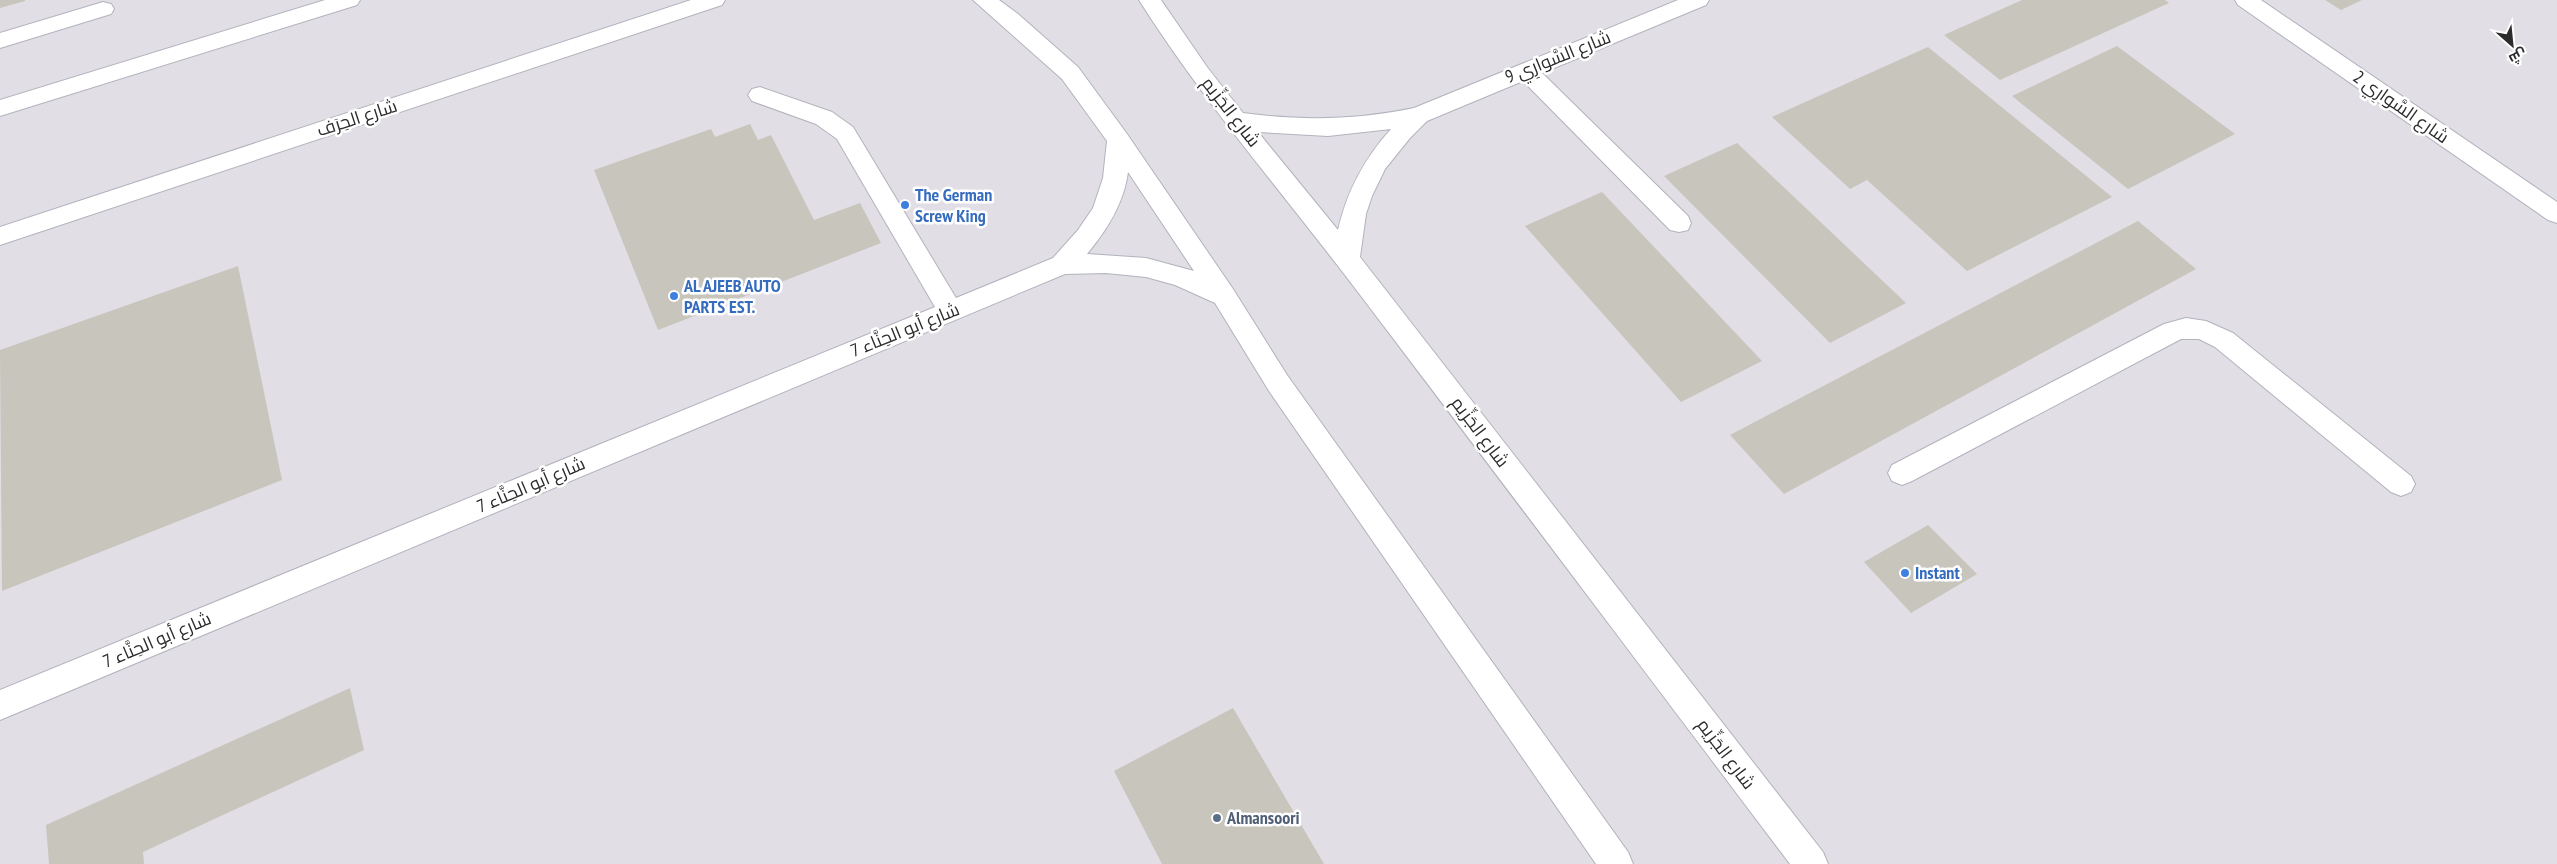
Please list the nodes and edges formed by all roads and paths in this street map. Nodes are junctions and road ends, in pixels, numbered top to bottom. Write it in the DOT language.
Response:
graph roads {
  1 [pos="276,0"];
  2 [pos="349,0"];
  3 [pos="714,0"];
  4 [pos="984,0"];
  5 [pos="1150,0"];
  6 [pos="1698,0"];
  7 [pos="2246,0"];
  8 [pos="103,9"];
  9 [pos="254,29"];
  10 [pos="0,40"];
  11 [pos="1526,70"];
  12 [pos="760,95"];
  13 [pos="0,108"];
  14 [pos="1419,114"];
  15 [pos="1236,120"];
  16 [pos="1119,140"];
  17 [pos="2557,214"];
  18 [pos="1679,223"];
  19 [pos="0,236"];
  20 [pos="1346,257"];
  21 [pos="1062,265"];
  22 [pos="1224,296"];
  23 [pos="951,311"];
  24 [pos="1902,473"];
  25 [pos="2401,484"];
  26 [pos="0,705"];
  27 [pos="1616,864"];
  28 [pos="1810,864"];
  1 -- 9 [label="street"];
  2 -- 9 [label="street"];
  3 -- 19 [label="street, شارع الحِرَف"];
  4 -- 16 [label="street"];
  5 -- 15 [label="street, شارع الجَزِّيم"];
  6 -- 11 [label="street, شارع السَّوارِي 9"];
  7 -- 17 [label="street, شارع السَّوارِي 2"];
  8 -- 10 [label="street"];
  9 -- 13 [label="street"];
  11 -- 14 [label="street, شارع السَّوارِي 9"];
  11 -- 18 [label="street"];
  12 -- 23 [label="street"];
  14 -- 15 [label="street, شارع السَّوارِي 9"];
  14 -- 20 [label="street, شارع السَّوارِي 9"];
  15 -- 20 [label="street, شارع الجَزِّيم"];
  16 -- 21 [label="street, شارع أبو الحِنَّاء 7"];
  16 -- 22 [label="street"];
  20 -- 28 [label="street, شارع الجَزِّيم"];
  21 -- 22 [label="street, شارع أبو الحِنَّاء 7"];
  21 -- 23 [label="street, شارع أبو الحِنَّاء 7"];
  22 -- 27 [label="street"];
  23 -- 26 [label="street, شارع أبو الحِنَّاء 7"];
  24 -- 25 [label="street"];
}
